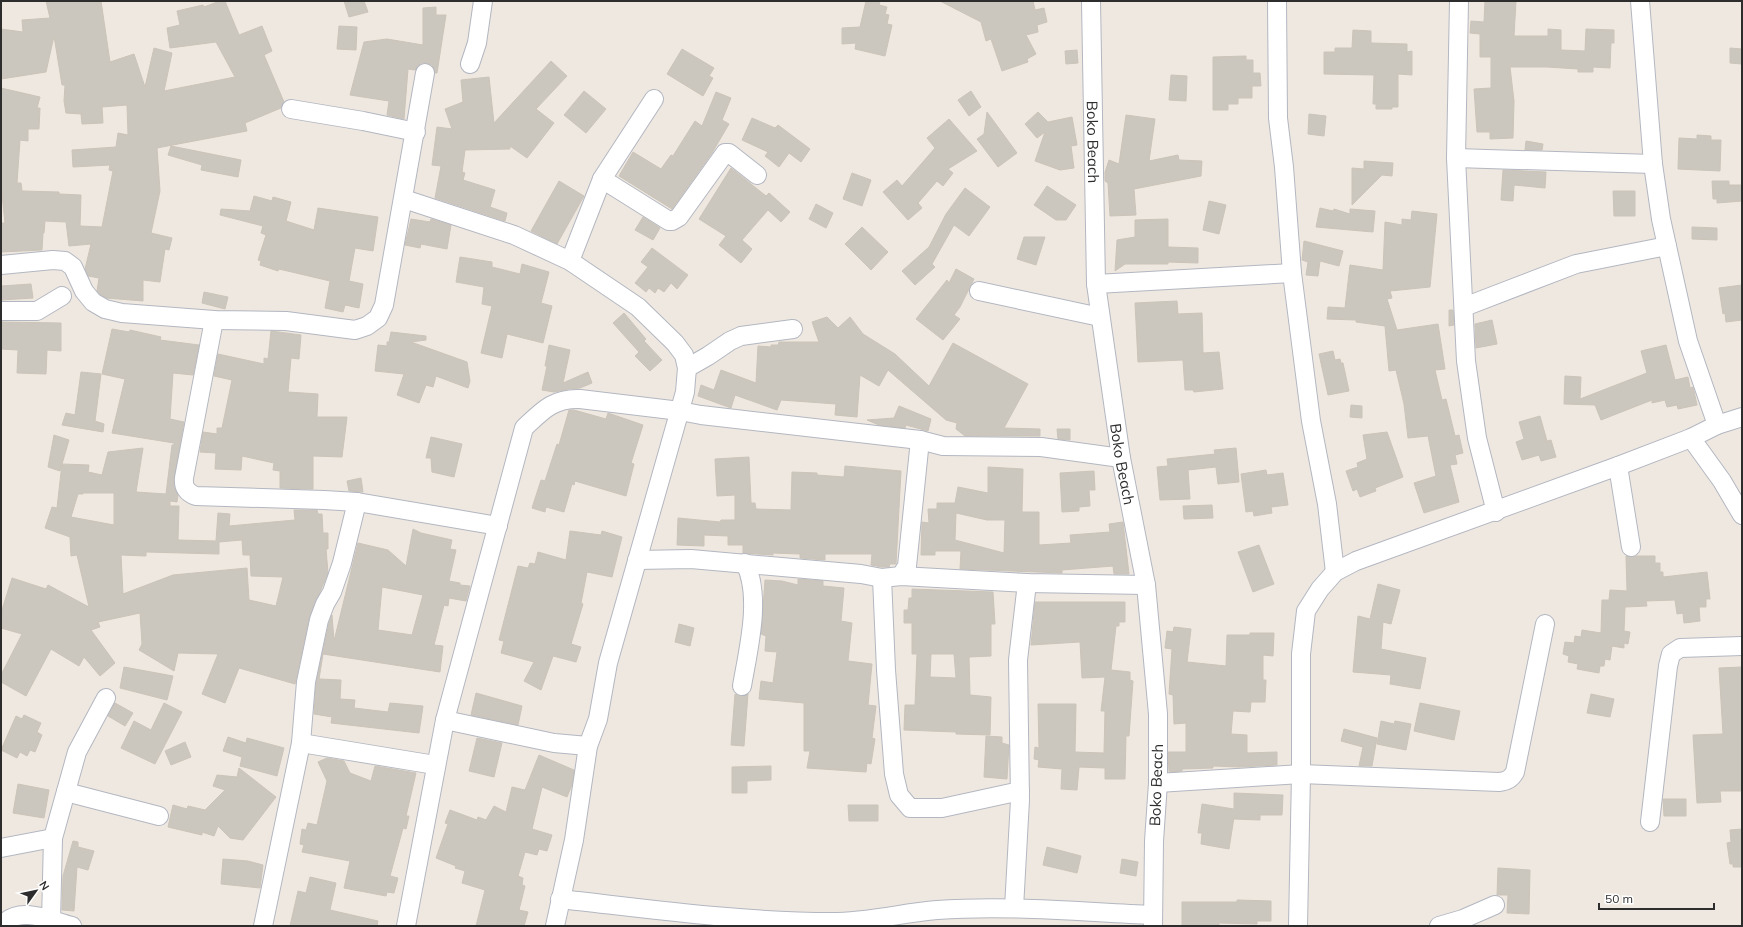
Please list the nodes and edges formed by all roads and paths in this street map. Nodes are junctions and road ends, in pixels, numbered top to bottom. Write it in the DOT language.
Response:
graph roads {
  1 [pos="483,1"];
  2 [pos="1091,1"];
  3 [pos="1276,1"];
  4 [pos="1459,1"];
  5 [pos="1640,1"];
  6 [pos="470,64"];
  7 [pos="425,73"];
  8 [pos="654,99"];
  9 [pos="291,109"];
  10 [pos="416,132"];
  11 [pos="1456,158"];
  12 [pos="1653,164"];
  13 [pos="757,175"];
  14 [pos="602,179"];
  15 [pos="404,199"];
  16 [pos="1667,246"];
  17 [pos="570,260"];
  18 [pos="1,265"];
  19 [pos="1292,273"];
  20 [pos="1096,284"];
  21 [pos="979,291"];
  22 [pos="62,296"];
  23 [pos="1464,307"];
  24 [pos="1,311"];
  25 [pos="1100,317"];
  26 [pos="214,320"];
  27 [pos="793,329"];
  28 [pos="687,368"];
  29 [pos="680,411"];
  30 [pos="1742,416"];
  31 [pos="1717,425"];
  32 [pos="1691,438"];
  33 [pos="920,440"];
  34 [pos="1121,458"];
  35 [pos="1618,466"];
  36 [pos="357,502"];
  37 [pos="1496,512"];
  38 [pos="1742,515"];
  39 [pos="498,526"];
  40 [pos="1631,547"];
  41 [pos="637,560"];
  42 [pos="745,563"];
  43 [pos="1335,572"];
  44 [pos="901,576"];
  45 [pos="882,578"];
  46 [pos="1027,583"];
  47 [pos="1146,585"];
  48 [pos="1545,624"];
  49 [pos="1742,646"];
  50 [pos="742,686"];
  51 [pos="106,698"];
  52 [pos="445,720"];
  53 [pos="301,743"];
  54 [pos="588,746"];
  55 [pos="435,765"];
  56 [pos="1301,774"];
  57 [pos="1158,783"];
  58 [pos="1020,791"];
  59 [pos="66,792"];
  60 [pos="159,816"];
  61 [pos="1650,822"];
  62 [pos="53,838"];
  63 [pos="1,848"];
  64 [pos="560,899"];
  65 [pos="1495,906"];
  66 [pos="1014,908"];
  67 [pos="1152,920"];
  68 [pos="51,921"];
  69 [pos="875,922"];
  70 [pos="2,926"];
  71 [pos="72,926"];
  72 [pos="263,926"];
  73 [pos="406,926"];
  74 [pos="555,926"];
  75 [pos="1298,926"];
  76 [pos="1439,926"];
  1 -- 6 [label="street"];
  2 -- 20 [label="street, Boko Beach"];
  3 -- 19 [label="street"];
  4 -- 11 [label="street"];
  5 -- 12 [label="street"];
  7 -- 10 [label="street"];
  8 -- 14 [label="street"];
  9 -- 10 [label="street"];
  10 -- 15 [label="street"];
  11 -- 12 [label="street"];
  11 -- 23 [label="street"];
  12 -- 16 [label="street"];
  13 -- 14 [label="street"];
  14 -- 17 [label="street"];
  15 -- 17 [label="street"];
  15 -- 26 [label="street"];
  16 -- 23 [label="street"];
  16 -- 31 [label="street"];
  17 -- 28 [label="street"];
  18 -- 26 [label="street"];
  19 -- 20 [label="street"];
  19 -- 43 [label="street"];
  20 -- 25 [label="street, Boko Beach"];
  21 -- 25 [label="street"];
  22 -- 24 [label="street"];
  23 -- 37 [label="street"];
  25 -- 34 [label="street, Boko Beach"];
  26 -- 36 [label="street"];
  27 -- 28 [label="street"];
  28 -- 29 [label="street"];
  29 -- 33 [label="street"];
  29 -- 39 [label="street"];
  29 -- 41 [label="street"];
  30 -- 31 [label="street"];
  31 -- 32 [label="street"];
  32 -- 35 [label="street"];
  32 -- 38 [label="street"];
  33 -- 34 [label="street"];
  33 -- 44 [label="street"];
  34 -- 47 [label="street, Boko Beach"];
  35 -- 37 [label="street"];
  35 -- 40 [label="street"];
  36 -- 39 [label="street"];
  36 -- 53 [label="street"];
  37 -- 43 [label="street"];
  39 -- 52 [label="street"];
  41 -- 42 [label="street"];
  41 -- 54 [label="street"];
  42 -- 45 [label="street"];
  42 -- 50 [label="street"];
  43 -- 56 [label="street"];
  44 -- 45 [label="street"];
  44 -- 46 [label="street"];
  45 -- 58 [label="street"];
  46 -- 47 [label="street"];
  46 -- 58 [label="street"];
  47 -- 57 [label="street, Boko Beach"];
  48 -- 56 [label="street"];
  49 -- 61 [label="street"];
  51 -- 59 [label="street"];
  52 -- 54 [label="street"];
  52 -- 55 [label="street"];
  53 -- 55 [label="street"];
  53 -- 72 [label="street"];
  54 -- 64 [label="street"];
  55 -- 73 [label="street"];
  56 -- 57 [label="street"];
  56 -- 75 [label="street"];
  57 -- 67 [label="street, Boko Beach"];
  58 -- 66 [label="street"];
  59 -- 60 [label="street"];
  59 -- 62 [label="street"];
  62 -- 63 [label="street"];
  62 -- 68 [label="street"];
  64 -- 69 [label="street"];
  64 -- 74 [label="street"];
  65 -- 76 [label="street"];
  66 -- 67 [label="street"];
  66 -- 69 [label="street"];
  68 -- 70 [label="street"];
  68 -- 71 [label="street"];
}
